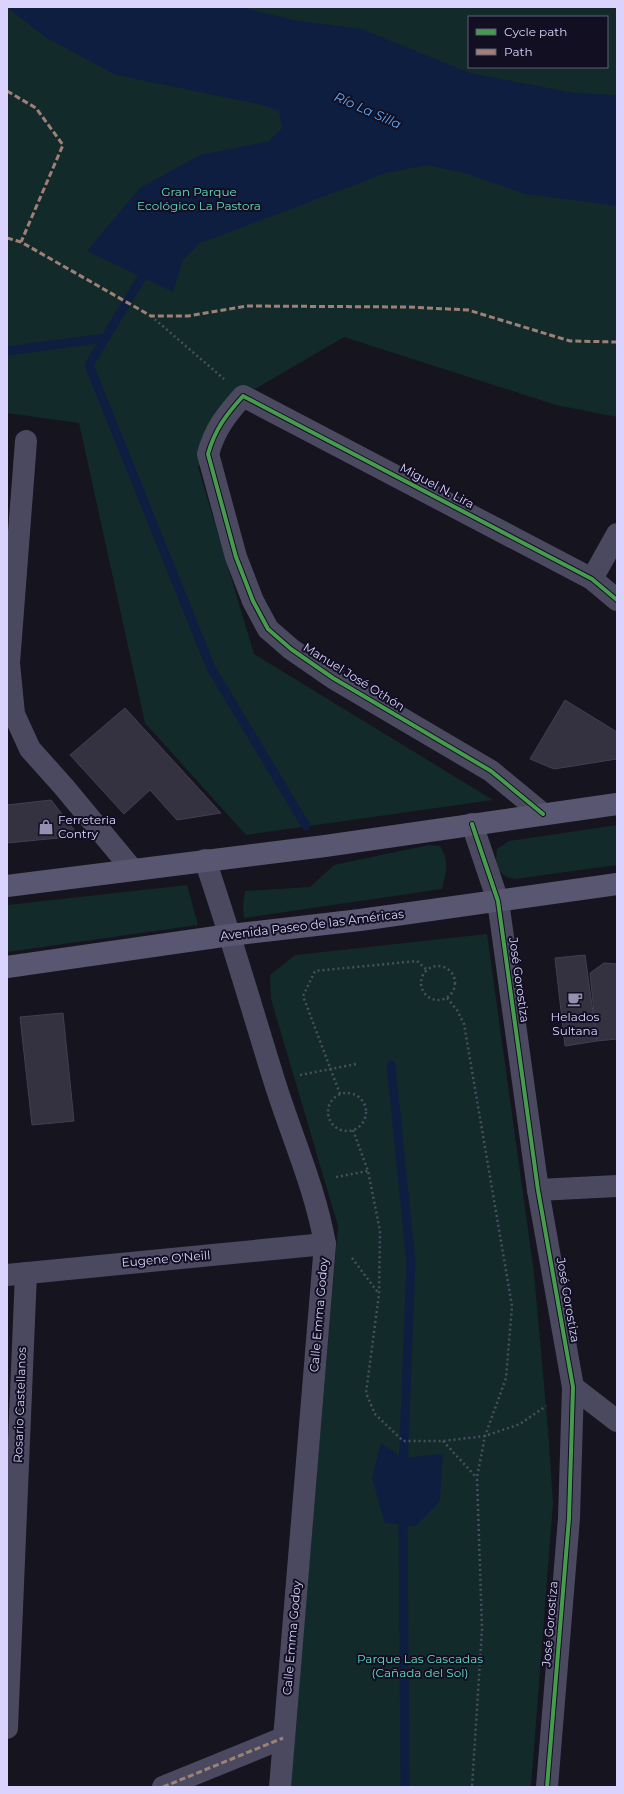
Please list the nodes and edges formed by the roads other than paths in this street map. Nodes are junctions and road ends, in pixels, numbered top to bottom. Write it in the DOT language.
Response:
graph roads {
  1 [pos="243,396"];
  2 [pos="26,441"];
  3 [pos="617,534"];
  4 [pos="592,579"];
  5 [pos="617,600"];
  6 [pos="617,804"];
  7 [pos="543,814"];
  8 [pos="472,824"];
  9 [pos="205,860"];
  10 [pos="132,870"];
  11 [pos="617,884"];
  12 [pos="7,886"];
  13 [pos="498,901"];
  14 [pos="230,935"];
  15 [pos="7,967"];
  16 [pos="617,1186"];
  17 [pos="538,1190"];
  18 [pos="325,1244"];
  19 [pos="16,1274"];
  20 [pos="572,1387"];
  21 [pos="617,1421"];
  22 [pos="7,1728"];
  23 [pos="283,1738"];
  24 [pos="163,1787"];
  25 [pos="280,1787"];
  26 [pos="547,1787"];
  1 -- 4 [label="street, Miguel N. Lira"];
  1 -- 7 [label="street, Manuel José Othón"];
  2 -- 10 [label="street"];
  3 -- 4 [label="street"];
  4 -- 5 [label="street, Miguel N. Lira"];
  6 -- 7 [label="main road"];
  7 -- 8 [label="main road"];
  8 -- 9 [label="main road"];
  8 -- 13 [label="street, José Gorostiza"];
  9 -- 10 [label="main road"];
  9 -- 14 [label="street, Calle Emma Godoy"];
  10 -- 12 [label="main road"];
  11 -- 13 [label="main road, Avenida Paseo de las Américas"];
  13 -- 14 [label="main road, Avenida Paseo de las Américas"];
  13 -- 17 [label="street, José Gorostiza"];
  14 -- 15 [label="main road, Avenida Paseo de las Américas"];
  14 -- 18 [label="street, Calle Emma Godoy"];
  16 -- 17 [label="street"];
  17 -- 20 [label="street, José Gorostiza"];
  18 -- 19 [label="street, Eugene O'Neill"];
  18 -- 23 [label="street, Calle Emma Godoy"];
  19 -- 22 [label="street, Rosario Castellanos"];
  20 -- 21 [label="street"];
  20 -- 26 [label="street, José Gorostiza"];
  23 -- 24 [label="street"];
  23 -- 25 [label="street, Calle Emma Godoy"];
}
